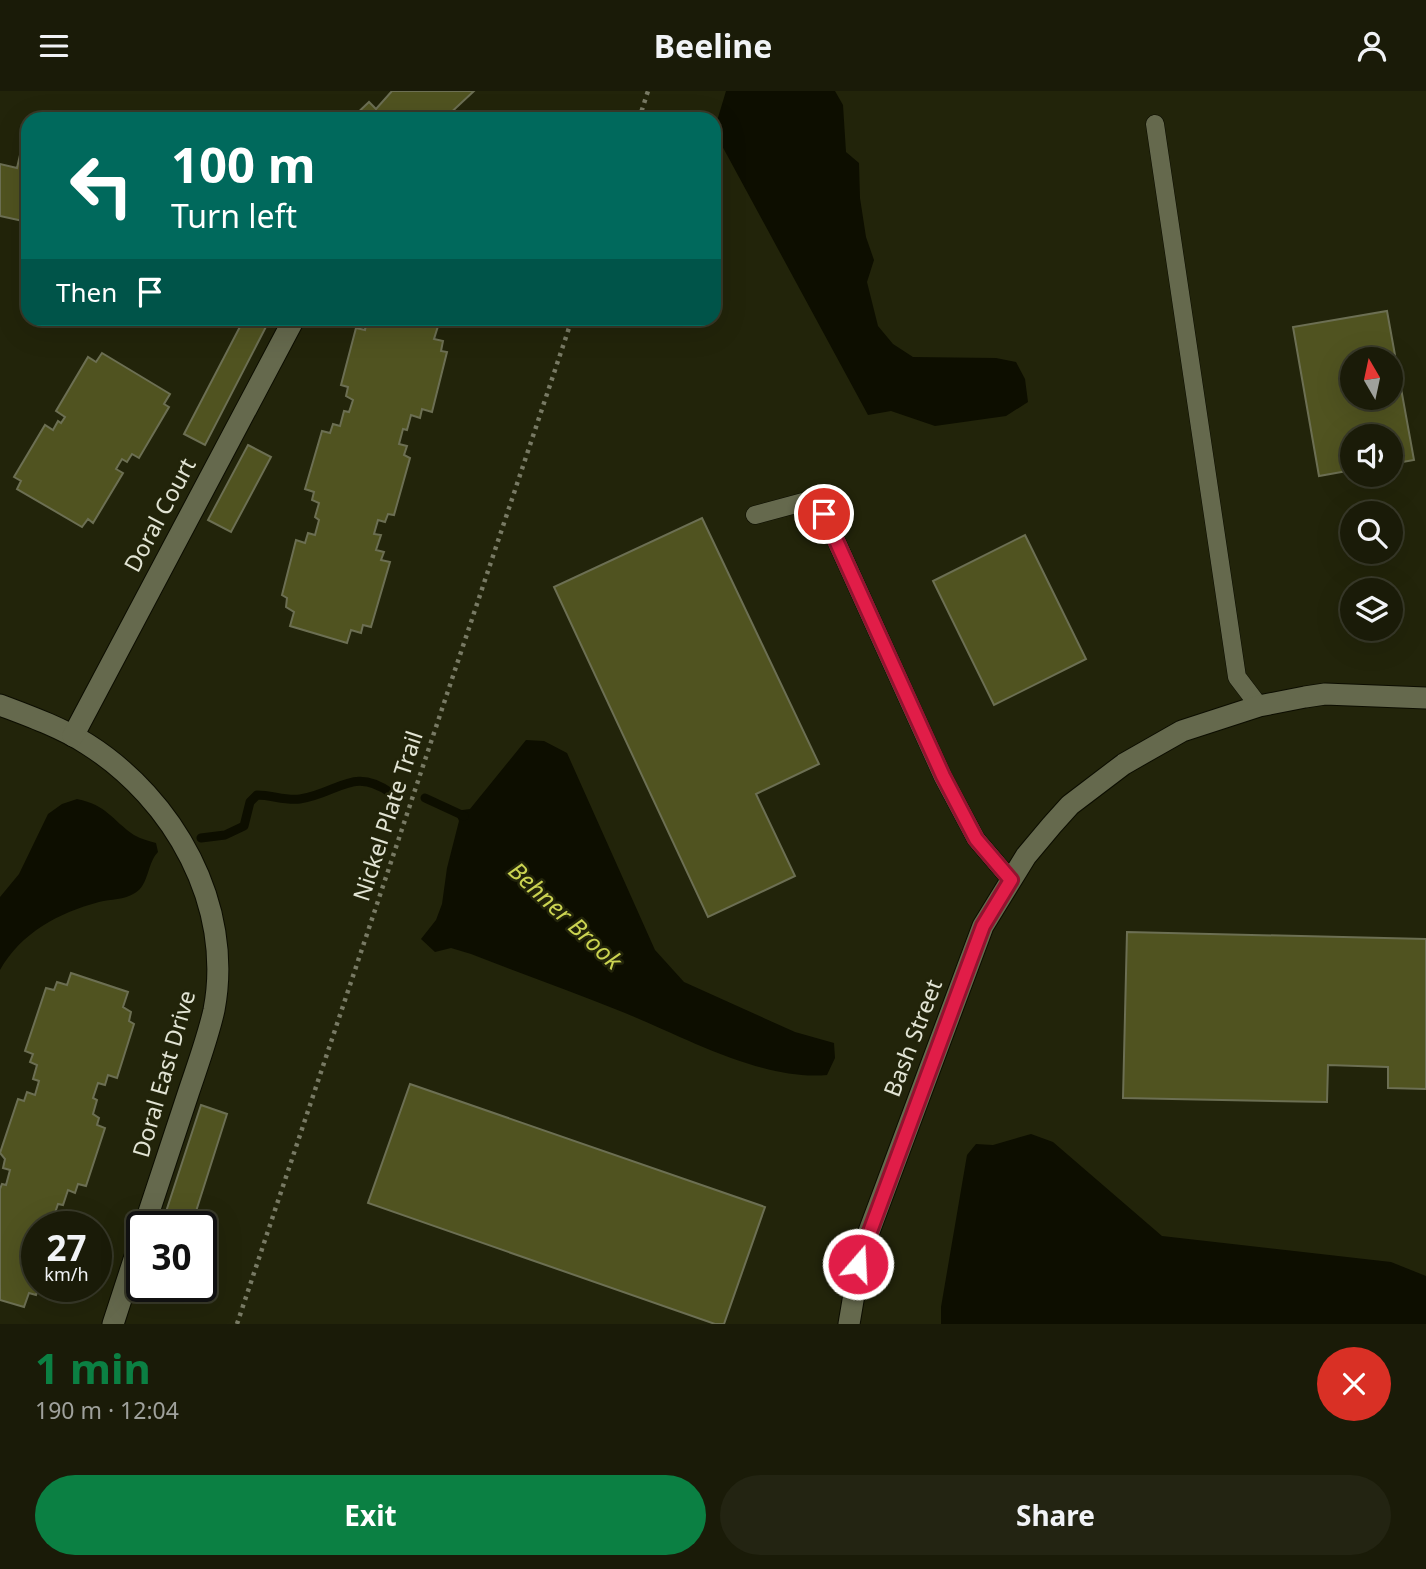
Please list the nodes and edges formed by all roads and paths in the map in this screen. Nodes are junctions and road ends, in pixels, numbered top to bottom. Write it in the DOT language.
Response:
graph roads {
  1 [pos="648,91"];
  2 [pos="641,112"];
  3 [pos="1155,124"];
  4 [pos="290,326"];
  5 [pos="570,326"];
  6 [pos="755,515"];
  7 [pos="1426,698"];
  8 [pos="0,705"];
  9 [pos="1259,706"];
  10 [pos="73,736"];
  11 [pos="1011,880"];
  12 [pos="149,1211"];
  13 [pos="126,1284"];
  14 [pos="113,1324"];
  15 [pos="237,1324"];
  16 [pos="849,1324"];
  1 -- 2 [label="path"];
  3 -- 9 [label="lane"];
  4 -- 10 [label="street, Doral Court"];
  5 -- 15 [label="path, Nickel Plate Trail"];
  6 -- 11 [label="lane"];
  7 -- 9 [label="street, Bash Street"];
  8 -- 10 [label="street, Doral East Drive"];
  9 -- 11 [label="street, Bash Street"];
  10 -- 12 [label="street, Doral East Drive"];
  11 -- 16 [label="street, Bash Street"];
  13 -- 14 [label="street"];
}
